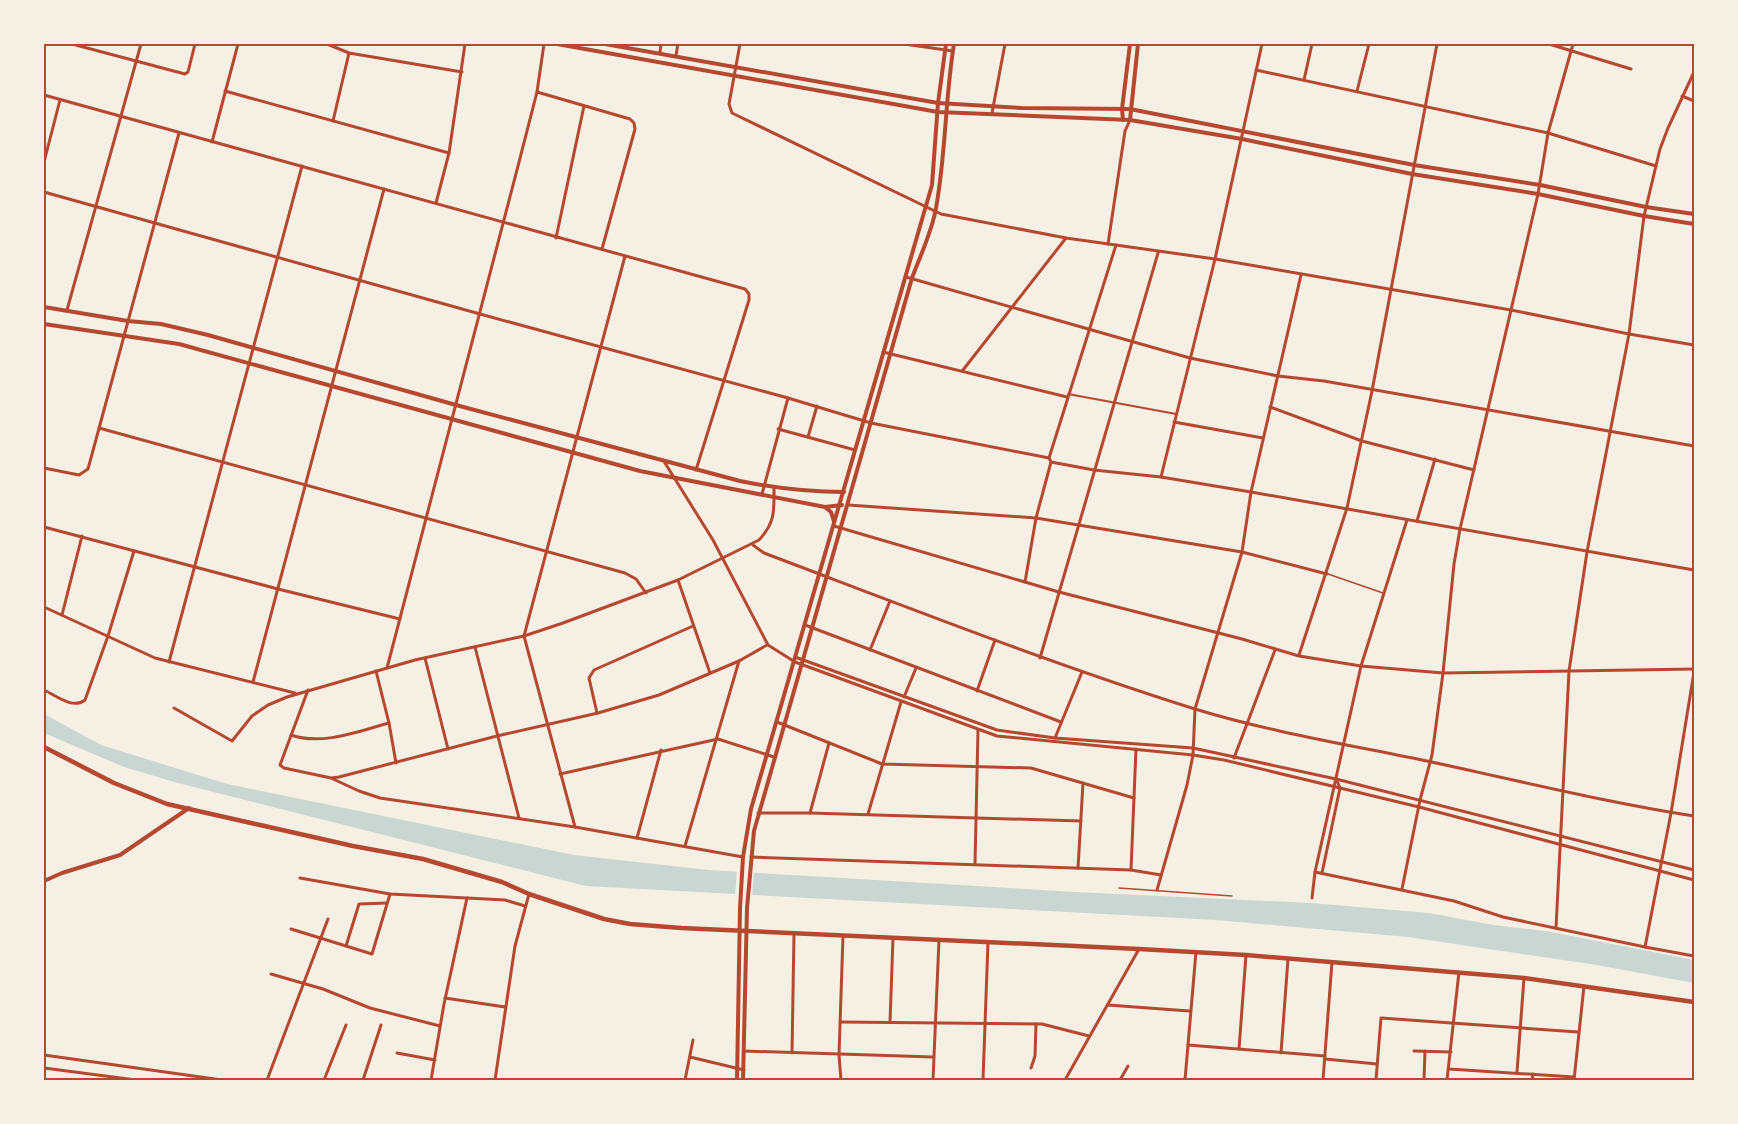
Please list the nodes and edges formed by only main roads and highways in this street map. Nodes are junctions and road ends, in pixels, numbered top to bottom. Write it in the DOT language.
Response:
graph roads {
  1 [pos="44,747"];
  2 [pos="1695,1002"];
  1 -- 2 [label="main road"];
}
